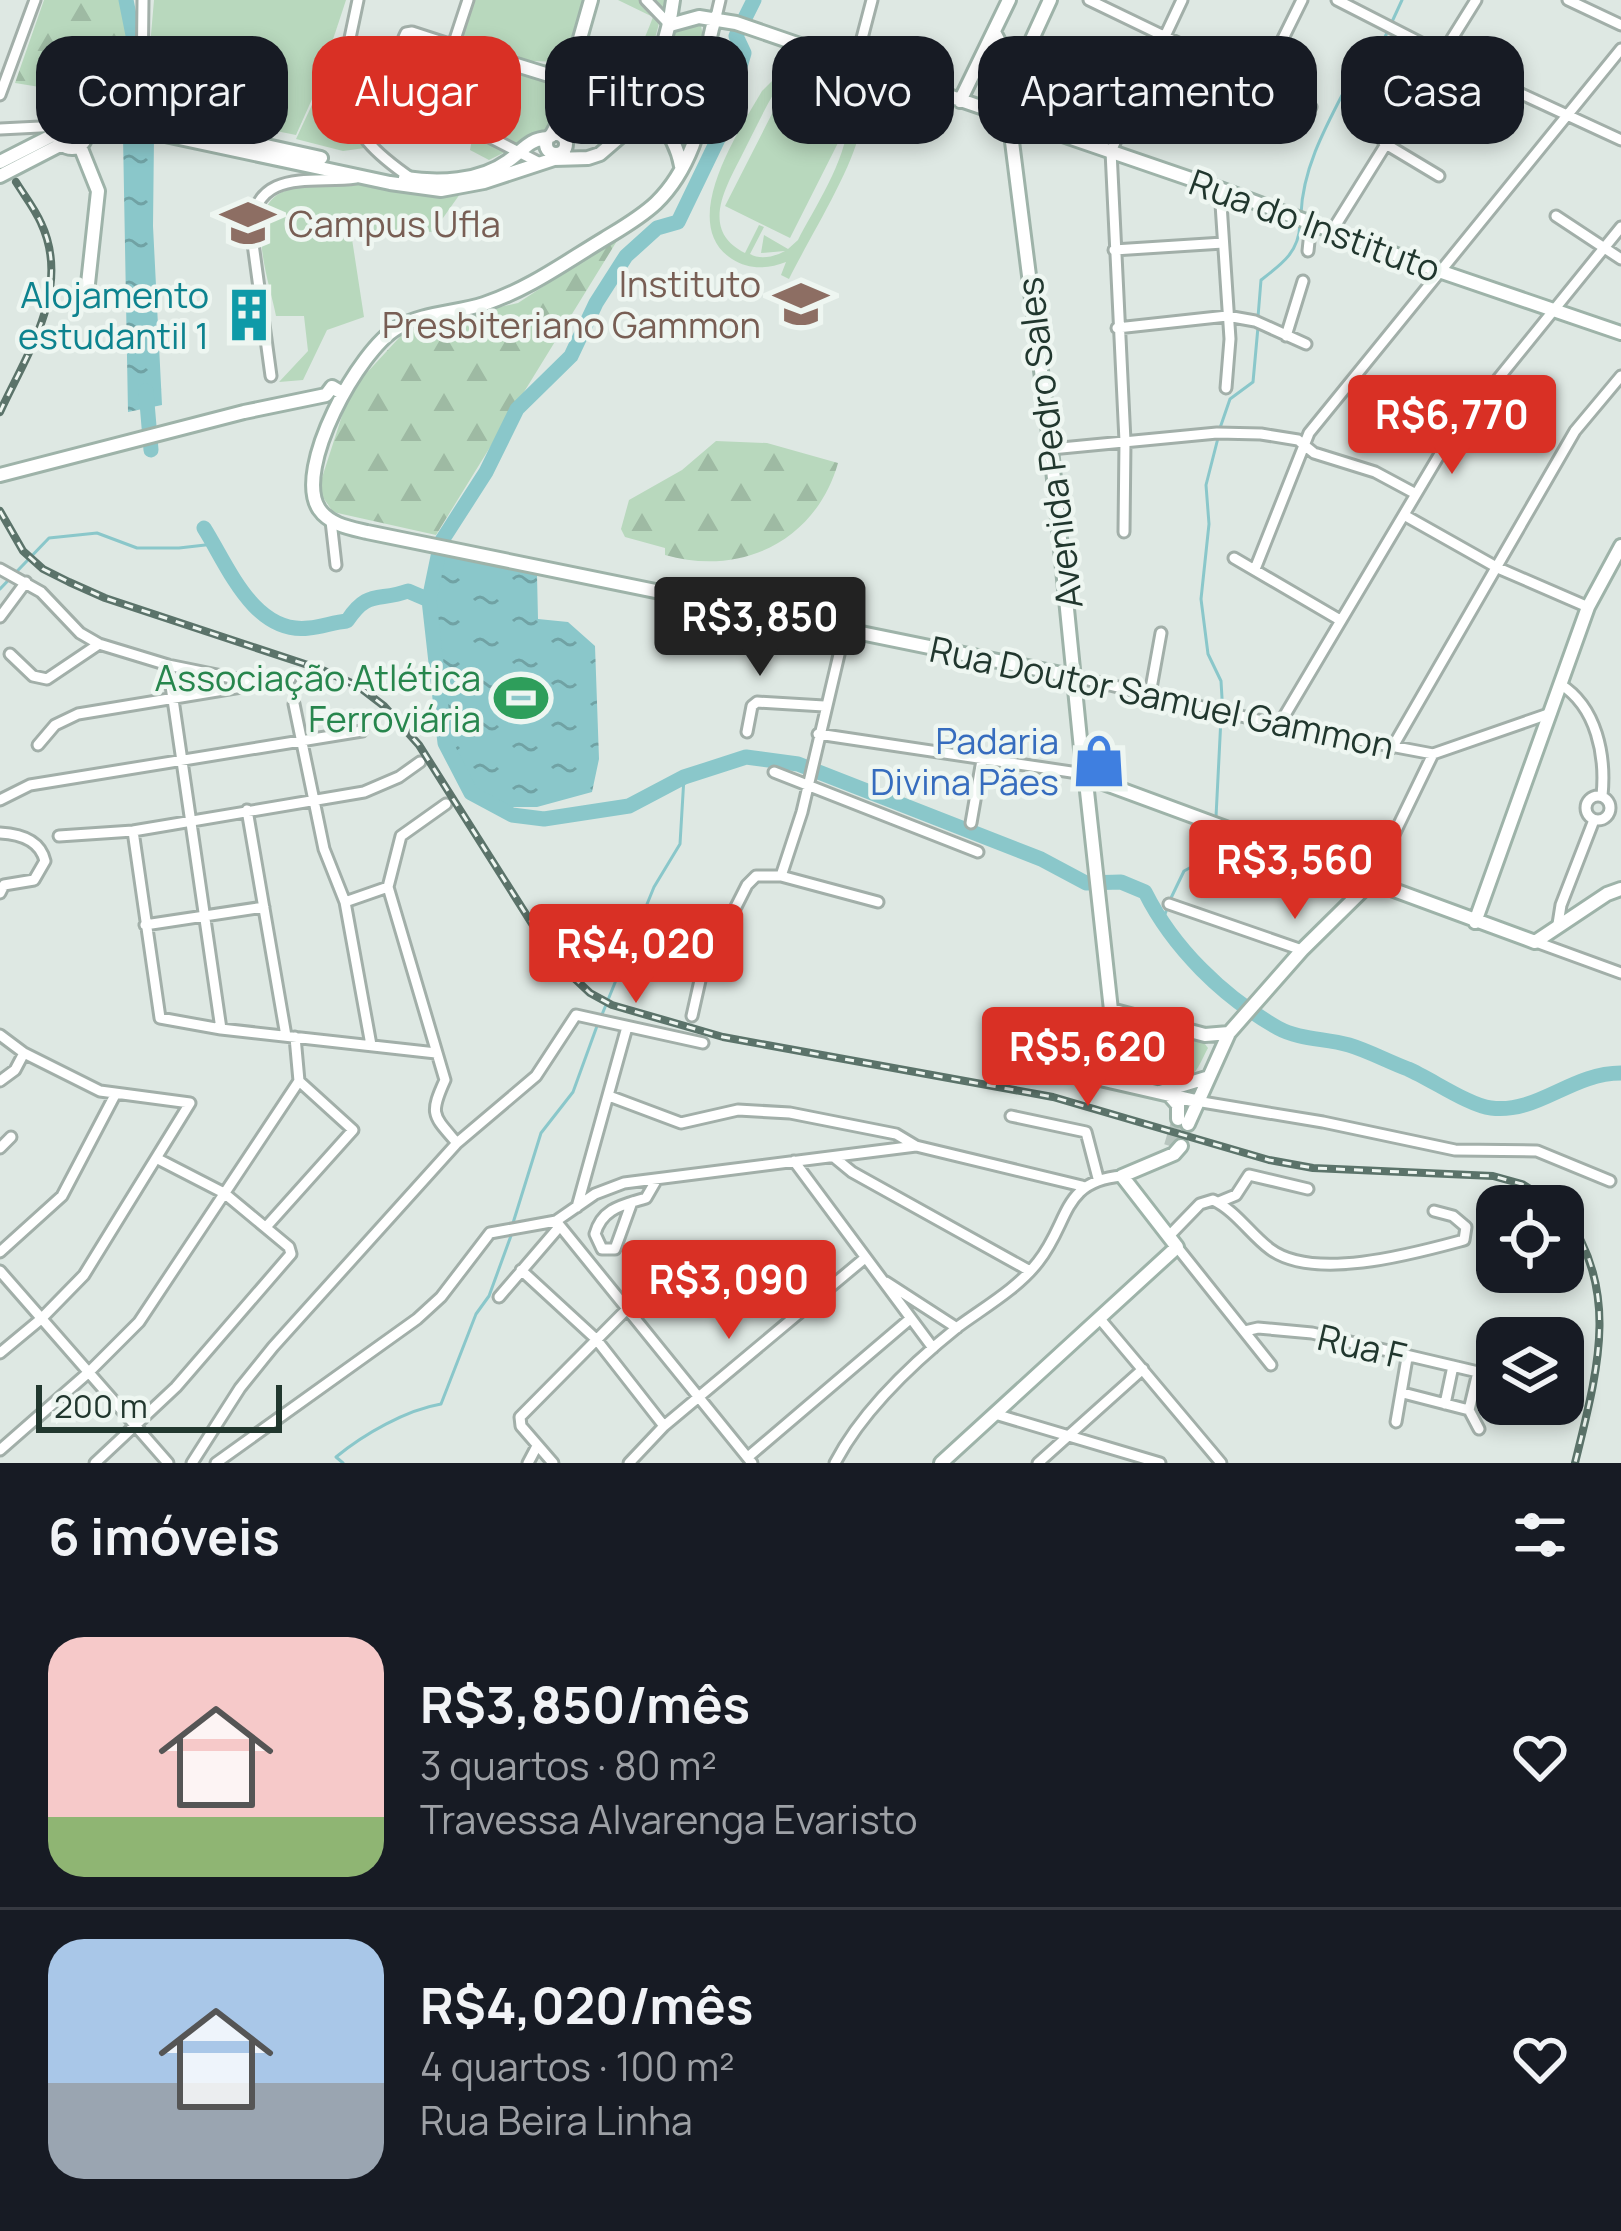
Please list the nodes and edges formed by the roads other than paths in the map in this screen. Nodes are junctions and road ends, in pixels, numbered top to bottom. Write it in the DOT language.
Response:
graph roads {
  1 [pos="35,0"];
  2 [pos="143,0"];
  3 [pos="358,0"];
  4 [pos="467,0"];
  5 [pos="592,0"];
  6 [pos="646,0"];
  7 [pos="720,0"];
  8 [pos="872,0"];
  9 [pos="1009,0"];
  10 [pos="1050,0"];
  11 [pos="1089,0"];
  12 [pos="1182,0"];
  13 [pos="1302,0"];
  14 [pos="1337,0"];
  15 [pos="1477,0"];
  16 [pos="1568,0"];
  17 [pos="673,2"];
  18 [pos="716,17"];
  19 [pos="692,18"];
  20 [pos="670,25"];
  21 [pos="1621,26"];
  22 [pos="994,32"];
  23 [pos="708,34"];
  24 [pos="1166,34"];
  25 [pos="143,36"];
  26 [pos="351,36"];
  27 [pos="455,36"];
  28 [pos="581,36"];
  29 [pos="665,36"];
  30 [pos="774,36"];
  31 [pos="863,36"];
  32 [pos="996,36"];
  33 [pos="1033,36"];
  34 [pos="1170,36"];
  35 [pos="1284,36"];
  36 [pos="1410,36"];
  37 [pos="1453,36"];
  38 [pos="1621,49"];
  39 [pos="1524,94"];
  40 [pos="0,95"];
  41 [pos="954,99"];
  42 [pos="960,101"];
  43 [pos="978,107"];
  44 [pos="1566,115"];
  45 [pos="0,129"];
  46 [pos="36,132"];
  47 [pos="545,138"];
  48 [pos="1621,140"];
  49 [pos="39,144"];
  50 [pos="46,144"];
  51 [pos="67,144"];
  52 [pos="210,144"];
  53 [pos="263,144"];
  54 [pos="371,144"];
  55 [pos="505,144"];
  56 [pos="563,144"];
  57 [pos="612,144"];
  58 [pos="674,144"];
  59 [pos="691,144"];
  60 [pos="1012,144"];
  61 [pos="1089,144"];
  62 [pos="1383,144"];
  63 [pos="1386,144"];
  64 [pos="80,146"];
  65 [pos="519,150"];
  66 [pos="1111,151"];
  67 [pos="550,159"];
  68 [pos="0,162"];
  69 [pos="318,166"];
  70 [pos="682,168"];
  71 [pos="0,176"];
  72 [pos="1439,176"];
  73 [pos="363,177"];
  74 [pos="309,179"];
  75 [pos="412,179"];
  76 [pos="1220,189"];
  77 [pos="1556,216"];
  78 [pos="1311,222"];
  79 [pos="1621,227"];
  80 [pos="1332,231"];
  81 [pos="1223,243"];
  82 [pos="1114,250"];
  83 [pos="1602,250"];
  84 [pos="1308,251"];
  85 [pos="1621,259"];
  86 [pos="1442,272"];
  87 [pos="1303,281"];
  88 [pos="87,293"];
  89 [pos="1556,309"];
  90 [pos="1227,316"];
  91 [pos="1118,328"];
  92 [pos="1621,333"];
  93 [pos="1286,336"];
  94 [pos="1306,344"];
  95 [pos="271,376"];
  96 [pos="1621,376"];
  97 [pos="1354,378"];
  98 [pos="1226,388"];
  99 [pos="335,397"];
  100 [pos="1125,441"];
  101 [pos="1303,442"];
  102 [pos="1447,442"];
  103 [pos="1051,449"];
  104 [pos="0,475"];
  105 [pos="1416,494"];
  106 [pos="1403,515"];
  107 [pos="331,521"];
  108 [pos="1124,532"];
  109 [pos="1621,546"];
  110 [pos="1234,558"];
  111 [pos="336,565"];
  112 [pos="1498,568"];
  113 [pos="0,569"];
  114 [pos="1255,569"];
  115 [pos="26,582"];
  116 [pos="1588,607"];
  117 [pos="0,617"];
  118 [pos="1340,620"];
  119 [pos="845,628"];
  120 [pos="1161,633"];
  121 [pos="99,644"];
  122 [pos="10,654"];
  123 [pos="168,665"];
  124 [pos="1076,677"];
  125 [pos="290,679"];
  126 [pos="257,683"];
  127 [pos="1560,684"];
  128 [pos="1150,694"];
  129 [pos="171,699"];
  130 [pos="294,704"];
  131 [pos="824,706"];
  132 [pos="1551,713"];
  133 [pos="1279,724"];
  134 [pos="362,731"];
  135 [pos="747,732"];
  136 [pos="818,734"];
  137 [pos="302,742"];
  138 [pos="38,745"];
  139 [pos="1392,748"];
  140 [pos="1433,754"];
  141 [pos="180,760"];
  142 [pos="982,760"];
  143 [pos="420,762"];
  144 [pos="774,772"];
  145 [pos="1084,776"];
  146 [pos="810,782"];
  147 [pos="1602,796"];
  148 [pos="0,800"];
  149 [pos="313,800"];
  150 [pos="446,804"];
  151 [pos="247,810"];
  152 [pos="1594,820"];
  153 [pos="189,821"];
  154 [pos="971,824"];
  155 [pos="133,831"];
  156 [pos="0,833"];
  157 [pos="59,836"];
  158 [pos="978,852"];
  159 [pos="781,875"];
  160 [pos="1371,882"];
  161 [pos="388,887"];
  162 [pos="1,888"];
  163 [pos="1621,889"];
  164 [pos="345,902"];
  165 [pos="878,902"];
  166 [pos="1169,904"];
  167 [pos="264,908"];
  168 [pos="204,916"];
  169 [pos="1475,922"];
  170 [pos="145,925"];
  171 [pos="1557,925"];
  172 [pos="1517,936"];
  173 [pos="1535,942"];
  174 [pos="1556,948"];
  175 [pos="1302,950"];
  176 [pos="1621,973"];
  177 [pos="1111,1010"];
  178 [pos="692,1016"];
  179 [pos="627,1027"];
  180 [pos="1233,1028"];
  181 [pos="221,1029"];
  182 [pos="0,1035"];
  183 [pos="1205,1035"];
  184 [pos="291,1036"];
  185 [pos="703,1043"];
  186 [pos="370,1045"];
  187 [pos="24,1053"];
  188 [pos="436,1053"];
  189 [pos="1217,1056"];
  190 [pos="1206,1078"];
  191 [pos="0,1081"];
  192 [pos="299,1082"];
  193 [pos="1159,1092"];
  194 [pos="116,1095"];
  195 [pos="609,1096"];
  196 [pos="1196,1101"];
  197 [pos="1011,1116"];
  198 [pos="11,1137"];
  199 [pos="457,1143"];
  200 [pos="916,1147"];
  201 [pos="0,1148"];
  202 [pos="1172,1150"];
  203 [pos="156,1158"];
  204 [pos="836,1158"];
  205 [pos="794,1161"];
  206 [pos="1122,1176"];
  207 [pos="1098,1178"];
  208 [pos="657,1179"];
  209 [pos="1610,1181"];
  210 [pos="1082,1186"];
  211 [pos="1308,1190"];
  212 [pos="224,1193"];
  213 [pos="632,1202"];
  214 [pos="1219,1202"];
  215 [pos="577,1208"];
  216 [pos="1434,1211"];
  217 [pos="558,1223"];
  218 [pos="266,1227"];
  219 [pos="1173,1242"];
  220 [pos="0,1252"];
  221 [pos="865,1258"];
  222 [pos="521,1270"];
  223 [pos="1030,1270"];
  224 [pos="0,1271"];
  225 [pos="881,1279"];
  226 [pos="499,1297"];
  227 [pos="628,1308"];
  228 [pos="41,1319"];
  229 [pos="910,1319"];
  230 [pos="1100,1319"];
  231 [pos="957,1328"];
  232 [pos="1244,1331"];
  233 [pos="596,1339"];
  234 [pos="932,1348"];
  235 [pos="0,1353"];
  236 [pos="1408,1358"];
  237 [pos="1271,1365"];
  238 [pos="1453,1366"];
  239 [pos="1143,1369"];
  240 [pos="89,1372"];
  241 [pos="1476,1372"];
  242 [pos="1476,1380"];
  243 [pos="1403,1393"];
  244 [pos="699,1396"];
  245 [pos="1445,1404"];
  246 [pos="1469,1410"];
  247 [pos="995,1414"];
  248 [pos="1396,1422"];
  249 [pos="664,1426"];
  250 [pos="136,1427"];
  251 [pos="1479,1429"];
  252 [pos="1066,1437"];
  253 [pos="537,1445"];
  254 [pos="0,1450"];
  255 [pos="1133,1459"];
  256 [pos="529,1460"];
  257 [pos="636,1460"];
  258 [pos="750,1460"];
  259 [pos="95,1463"];
  260 [pos="168,1463"];
  261 [pos="192,1463"];
  262 [pos="217,1463"];
  263 [pos="515,1463"];
  264 [pos="553,1463"];
  265 [pos="835,1463"];
  266 [pos="941,1463"];
  267 [pos="1038,1463"];
  268 [pos="1160,1463"];
  269 [pos="1222,1463"];
  1 -- 40 [label="street"];
  2 -- 25 [label="street"];
  3 -- 26 [label="street"];
  4 -- 27 [label="street"];
  5 -- 28 [label="main road"];
  6 -- 20 [label="street"];
  7 -- 18 [label="street"];
  8 -- 31 [label="street"];
  9 -- 22 [label="main road"];
  10 -- 33 [label="main road, Avenida Pedro Sales"];
  11 -- 24 [label="street"];
  12 -- 24 [label="street"];
  13 -- 35 [label="street"];
  14 -- 36 [label="street"];
  15 -- 37 [label="street"];
  16 -- 21 [label="street"];
  17 -- 19 [label="main road"];
  17 -- 20 [label="main road"];
  18 -- 19 [label="main road, Rua do Instituto"];
  18 -- 23 [label="main road"];
  18 -- 30 [label="main road, Rua do Instituto"];
  19 -- 20 [label="main road"];
  19 -- 23 [label="main road"];
  20 -- 29 [label="main road"];
  22 -- 32 [label="main road"];
  22 -- 42 [label="main road"];
  24 -- 34 [label="street"];
  24 -- 66 [label="street"];
  38 -- 44 [label="street"];
  39 -- 44 [label="street"];
  41 -- 42 [label="main road, Rua do Instituto"];
  42 -- 43 [label="main road, Rua do Instituto"];
  44 -- 48 [label="street"];
  44 -- 86 [label="street"];
  45 -- 46 [label="street"];
  47 -- 65 [label="main road"];
  49 -- 68 [label="main road"];
  50 -- 71 [label="main road"];
  51 -- 64 [label="main road"];
  52 -- 69 [label="main road"];
  53 -- 75 [label="main road"];
  54 -- 75 [label="street"];
  55 -- 65 [label="street"];
  56 -- 67 [label="main road"];
  57 -- 67 [label="main road"];
  58 -- 70 [label="main road"];
  59 -- 70 [label="main road"];
  60 -- 103 [label="main road, Avenida Pedro Sales"];
  61 -- 66 [label="main road, Rua do Instituto"];
  62 -- 80 [label="street"];
  63 -- 72 [label="street"];
  64 -- 88 [label="main road"];
  65 -- 67 [label="street"];
  65 -- 75 [label="main road"];
  66 -- 76 [label="main road, Rua do Instituto"];
  66 -- 82 [label="street"];
  67 -- 73 [label="main road"];
  69 -- 73 [label="main road"];
  69 -- 74 [label="street"];
  70 -- 99 [label="main road"];
  73 -- 74 [label="street"];
  74 -- 95 [label="street"];
  76 -- 78 [label="main road, Rua do Instituto"];
  76 -- 81 [label="street"];
  77 -- 83 [label="street"];
  78 -- 80 [label="main road, Rua do Instituto"];
  78 -- 84 [label="street"];
  79 -- 83 [label="street"];
  80 -- 86 [label="main road, Rua do Instituto"];
  81 -- 82 [label="street"];
  81 -- 90 [label="street"];
  82 -- 91 [label="street"];
  83 -- 85 [label="street"];
  83 -- 89 [label="street"];
  86 -- 89 [label="main road, Rua do Instituto"];
  86 -- 97 [label="street"];
  87 -- 93 [label="street"];
  89 -- 92 [label="main road, Rua do Instituto"];
  89 -- 102 [label="street"];
  90 -- 91 [label="street"];
  90 -- 93 [label="street"];
  90 -- 98 [label="street"];
  91 -- 100 [label="street"];
  93 -- 94 [label="street"];
  96 -- 112 [label="street"];
  97 -- 101 [label="street"];
  97 -- 102 [label="street"];
  99 -- 104 [label="main road"];
  99 -- 107 [label="main road"];
  100 -- 101 [label="street"];
  100 -- 103 [label="street"];
  100 -- 108 [label="street"];
  101 -- 105 [label="street"];
  101 -- 114 [label="street"];
  102 -- 105 [label="street"];
  103 -- 124 [label="main road, Avenida Pedro Sales"];
  105 -- 106 [label="street"];
  106 -- 112 [label="street"];
  106 -- 118 [label="street"];
  107 -- 111 [label="street"];
  107 -- 119 [label="main road, Rua Doutor Samuel Gammon"];
  109 -- 116 [label="main road"];
  110 -- 114 [label="street"];
  112 -- 116 [label="street"];
  112 -- 139 [label="street"];
  113 -- 115 [label="street"];
  114 -- 118 [label="street"];
  115 -- 117 [label="street"];
  115 -- 121 [label="street"];
  116 -- 127 [label="main road"];
  118 -- 133 [label="street"];
  119 -- 124 [label="main road, Rua Doutor Samuel Gammon"];
  119 -- 131 [label="street"];
  120 -- 128 [label="street"];
  121 -- 122 [label="street"];
  121 -- 123 [label="street"];
  123 -- 126 [label="street"];
  123 -- 129 [label="street"];
  124 -- 128 [label="street, Rua Doutor Samuel Gammon"];
  124 -- 145 [label="main road, Avenida Pedro Sales"];
  125 -- 126 [label="street"];
  126 -- 129 [label="street"];
  127 -- 132 [label="main road"];
  127 -- 147 [label="street"];
  128 -- 133 [label="street, Rua Doutor Samuel Gammon"];
  129 -- 138 [label="street"];
  129 -- 141 [label="street"];
  130 -- 137 [label="street"];
  131 -- 135 [label="street"];
  131 -- 136 [label="street"];
  132 -- 140 [label="street, Rua Doutor Samuel Gammon"];
  132 -- 169 [label="main road"];
  133 -- 139 [label="street, Rua Doutor Samuel Gammon"];
  134 -- 137 [label="street"];
  136 -- 142 [label="street"];
  136 -- 146 [label="street"];
  137 -- 141 [label="street"];
  137 -- 149 [label="street"];
  139 -- 140 [label="street, Rua Doutor Samuel Gammon"];
  140 -- 160 [label="street"];
  141 -- 148 [label="street"];
  141 -- 153 [label="street"];
  142 -- 145 [label="street"];
  142 -- 154 [label="street"];
  143 -- 149 [label="street"];
  144 -- 146 [label="street"];
  145 -- 160 [label="main road"];
  145 -- 177 [label="main road, Avenida Pedro Sales"];
  146 -- 158 [label="street"];
  146 -- 159 [label="street"];
  147 -- 152 [label="street"];
  147 -- 152 [label="street"];
  149 -- 151 [label="street"];
  149 -- 164 [label="street"];
  150 -- 161 [label="street"];
  151 -- 153 [label="street"];
  151 -- 167 [label="street"];
  152 -- 171 [label="street"];
  153 -- 155 [label="street"];
  153 -- 168 [label="street"];
  155 -- 157 [label="street"];
  155 -- 170 [label="street"];
  156 -- 162 [label="street"];
  159 -- 165 [label="street"];
  159 -- 178 [label="street"];
  160 -- 169 [label="main road"];
  160 -- 175 [label="main road"];
  161 -- 164 [label="street"];
  161 -- 188 [label="street"];
  163 -- 171 [label="main road"];
  164 -- 186 [label="street"];
  166 -- 175 [label="street"];
  167 -- 168 [label="street"];
  167 -- 184 [label="street"];
  168 -- 170 [label="street"];
  168 -- 181 [label="street"];
  169 -- 172 [label="main road"];
  170 -- 181 [label="street"];
  171 -- 172 [label="main road"];
  171 -- 173 [label="main road"];
  171 -- 174 [label="main road"];
  172 -- 173 [label="main road"];
  173 -- 174 [label="street"];
  174 -- 176 [label="street"];
  175 -- 180 [label="main road"];
  177 -- 183 [label="main road"];
  177 -- 193 [label="main road, Avenida Pedro Sales"];
  179 -- 185 [label="street"];
  179 -- 195 [label="street"];
  179 -- 199 [label="street"];
  180 -- 183 [label="main road"];
  180 -- 189 [label="main road"];
  181 -- 184 [label="street"];
  182 -- 187 [label="street"];
  183 -- 189 [label="main road"];
  184 -- 186 [label="street"];
  184 -- 192 [label="street"];
  186 -- 188 [label="street"];
  187 -- 191 [label="street"];
  187 -- 194 [label="street"];
  188 -- 199 [label="street"];
  189 -- 190 [label="main road"];
  190 -- 193 [label="main road"];
  190 -- 196 [label="main road"];
  192 -- 212 [label="street"];
  192 -- 218 [label="street"];
  193 -- 196 [label="main road"];
  193 -- 196 [label="main road"];
  194 -- 203 [label="street"];
  194 -- 220 [label="street"];
  195 -- 200 [label="street"];
  195 -- 215 [label="street"];
  196 -- 209 [label="street"];
  197 -- 207 [label="street"];
  198 -- 201 [label="street"];
  199 -- 261 [label="street"];
  200 -- 204 [label="street"];
  200 -- 210 [label="street"];
  202 -- 206 [label="main road"];
  203 -- 212 [label="street"];
  203 -- 228 [label="street"];
  204 -- 205 [label="street"];
  204 -- 223 [label="street"];
  205 -- 208 [label="street"];
  205 -- 221 [label="street"];
  206 -- 207 [label="street"];
  206 -- 219 [label="main road"];
  207 -- 210 [label="street"];
  208 -- 213 [label="street"];
  208 -- 215 [label="street"];
  210 -- 223 [label="street"];
  211 -- 214 [label="street"];
  212 -- 218 [label="street"];
  212 -- 240 [label="street"];
  213 -- 213 [label="street"];
  214 -- 216 [label="street"];
  214 -- 219 [label="street"];
  215 -- 217 [label="street"];
  217 -- 222 [label="street"];
  217 -- 227 [label="street"];
  217 -- 262 [label="street"];
  218 -- 250 [label="street"];
  219 -- 230 [label="main road"];
  219 -- 232 [label="street"];
  221 -- 225 [label="street"];
  221 -- 244 [label="street"];
  222 -- 226 [label="street"];
  222 -- 233 [label="street"];
  223 -- 231 [label="street"];
  224 -- 228 [label="street"];
  225 -- 229 [label="street"];
  225 -- 231 [label="street"];
  227 -- 233 [label="street"];
  227 -- 244 [label="street"];
  228 -- 235 [label="street"];
  228 -- 240 [label="street"];
  229 -- 234 [label="street"];
  229 -- 258 [label="street"];
  230 -- 239 [label="street"];
  230 -- 247 [label="main road"];
  231 -- 234 [label="street"];
  232 -- 236 [label="street, Rua F"];
  232 -- 237 [label="street"];
  233 -- 249 [label="street"];
  233 -- 253 [label="street"];
  234 -- 265 [label="street"];
  236 -- 238 [label="street, Rua F"];
  236 -- 243 [label="street"];
  238 -- 241 [label="street, Rua F"];
  238 -- 245 [label="street"];
  239 -- 252 [label="street"];
  239 -- 269 [label="street"];
  240 -- 250 [label="street"];
  240 -- 254 [label="street"];
  242 -- 246 [label="street"];
  243 -- 245 [label="street"];
  243 -- 248 [label="street"];
  244 -- 249 [label="street"];
  244 -- 258 [label="street"];
  245 -- 246 [label="street"];
  246 -- 251 [label="street"];
  247 -- 252 [label="street"];
  247 -- 266 [label="main road"];
  249 -- 257 [label="street"];
  250 -- 259 [label="street"];
  250 -- 260 [label="street"];
  252 -- 255 [label="street"];
  252 -- 267 [label="street"];
  253 -- 256 [label="street"];
  253 -- 264 [label="street"];
  255 -- 268 [label="street"];
  256 -- 263 [label="street"];
}
